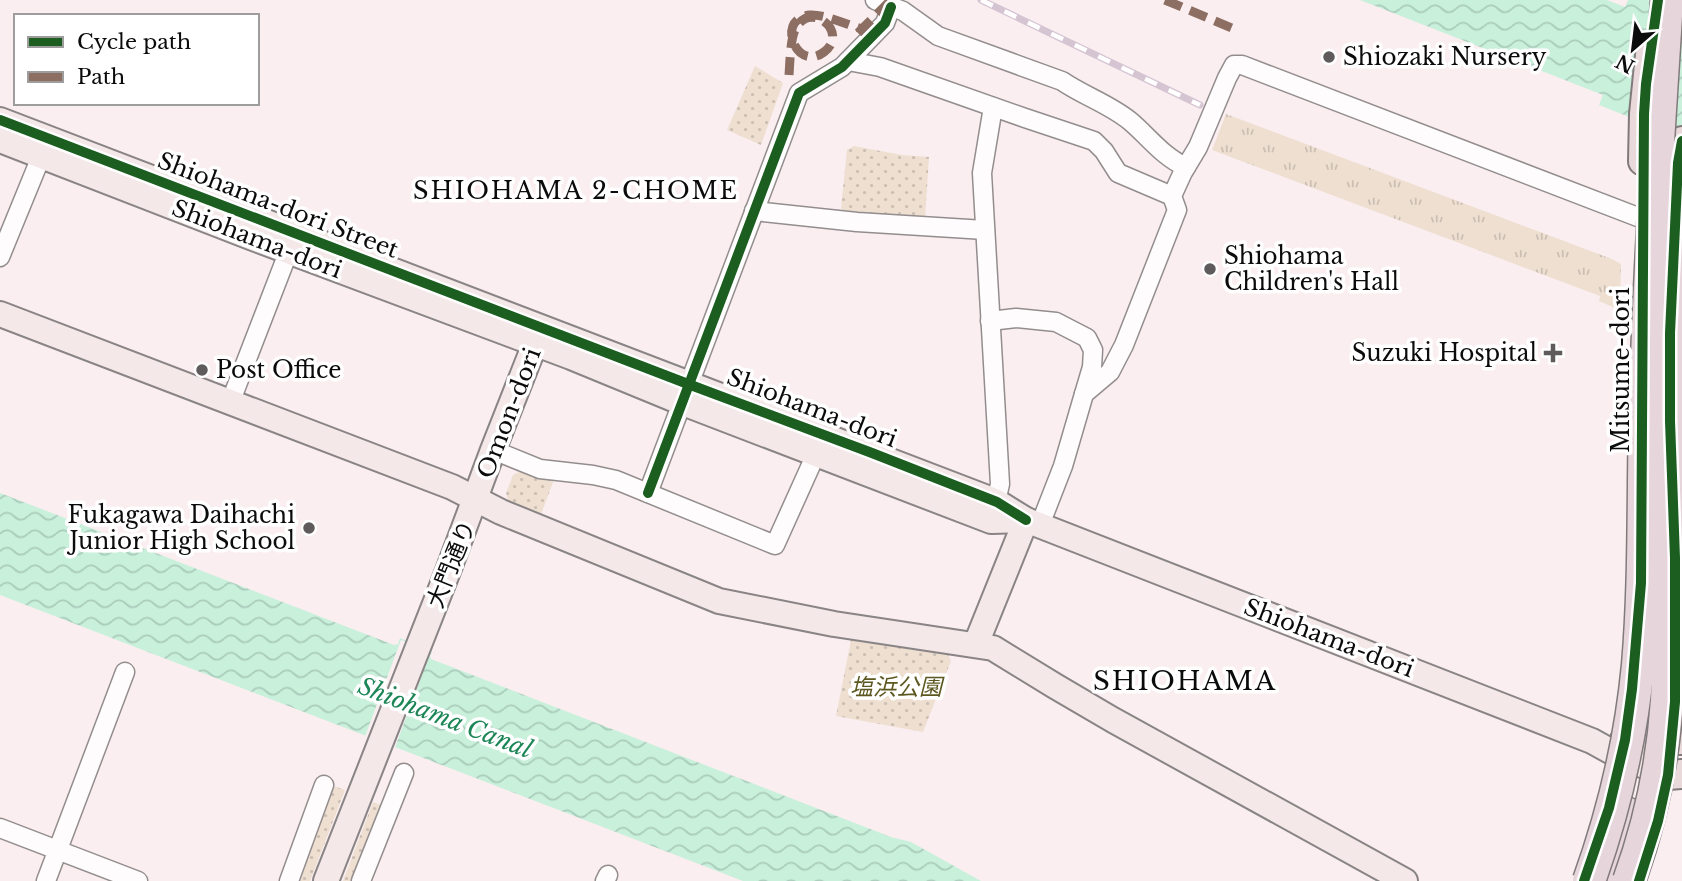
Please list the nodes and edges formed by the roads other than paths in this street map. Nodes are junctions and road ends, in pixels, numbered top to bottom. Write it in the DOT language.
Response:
graph roads {
  1 [pos="1658,0"];
  2 [pos="1667,0"];
  3 [pos="883,3"];
  4 [pos="848,61"];
  5 [pos="993,107"];
  6 [pos="0,120"];
  7 [pos="1682,128"];
  8 [pos="0,140"];
  9 [pos="45,147"];
  10 [pos="1680,152"];
  11 [pos="1186,167"];
  12 [pos="1172,196"];
  13 [pos="754,211"];
  14 [pos="1643,219"];
  15 [pos="985,230"];
  16 [pos="292,243"];
  17 [pos="0,257"];
  18 [pos="0,314"];
  19 [pos="990,321"];
  20 [pos="1649,330"];
  21 [pos="538,336"];
  22 [pos="686,393"];
  23 [pos="1084,394"];
  24 [pos="230,403"];
  25 [pos="493,450"];
  26 [pos="816,454"];
  27 [pos="648,493"];
  28 [pos="476,499"];
  29 [pos="994,511"];
  30 [pos="1033,523"];
  31 [pos="976,644"];
  32 [pos="125,672"];
  33 [pos="1677,740"];
  34 [pos="1623,749"];
  35 [pos="404,773"];
  36 [pos="1675,775"];
  37 [pos="324,785"];
  38 [pos="0,828"];
  39 [pos="58,850"];
  40 [pos="46,881"];
  41 [pos="138,881"];
  42 [pos="289,881"];
  43 [pos="326,881"];
  44 [pos="362,881"];
  45 [pos="1405,881"];
  46 [pos="1586,881"];
  47 [pos="1607,881"];
  48 [pos="1629,881"];
  49 [pos="1639,881"];
  1 -- 14 [label="main road, Mitsume-dori"];
  2 -- 20 [label="highway, bridge"];
  3 -- 4 [label="street"];
  3 -- 11 [label="street"];
  4 -- 5 [label="street"];
  4 -- 13 [label="street"];
  5 -- 12 [label="street"];
  5 -- 15 [label="street"];
  6 -- 9 [label="street"];
  7 -- 48 [label="highway, bridge"];
  8 -- 9 [label="street, Shiohama-dori"];
  9 -- 16 [label="street, Shiohama-dori"];
  9 -- 17 [label="street"];
  10 -- 33 [label="main road"];
  11 -- 12 [label="street"];
  11 -- 14 [label="street"];
  12 -- 23 [label="street"];
  13 -- 15 [label="street"];
  13 -- 22 [label="street"];
  14 -- 34 [label="main road, Mitsume-dori"];
  15 -- 19 [label="street"];
  16 -- 21 [label="street, Shiohama-dori"];
  16 -- 24 [label="street"];
  18 -- 24 [label="street"];
  19 -- 23 [label="street"];
  19 -- 29 [label="street"];
  20 -- 46 [label="highway, bridge"];
  20 -- 47 [label="highway, bridge"];
  21 -- 22 [label="street, Shiohama-dori"];
  21 -- 25 [label="street, Omon-dori"];
  22 -- 26 [label="street, Shiohama-dori"];
  22 -- 27 [label="street"];
  22 -- 29 [label="street, Shiohama-dori"];
  23 -- 30 [label="street"];
  24 -- 28 [label="street"];
  25 -- 27 [label="street"];
  25 -- 28 [label="street, Omon-dori"];
  26 -- 27 [label="street"];
  26 -- 29 [label="street, Shiohama-dori"];
  28 -- 31 [label="street"];
  28 -- 43 [label="street, 大門通り"];
  29 -- 30 [label="street, Shiohama-dori"];
  30 -- 31 [label="street"];
  30 -- 34 [label="street, Shiohama-dori"];
  31 -- 45 [label="street"];
  32 -- 39 [label="street"];
  33 -- 34 [label="main road"];
  33 -- 36 [label="main road"];
  34 -- 36 [label="street, Shiohama-dori"];
  34 -- 46 [label="main road, Mitsume-dori"];
  35 -- 44 [label="street"];
  36 -- 49 [label="main road"];
  37 -- 42 [label="street"];
  38 -- 39 [label="street"];
  39 -- 40 [label="street"];
  39 -- 41 [label="street"];
}
